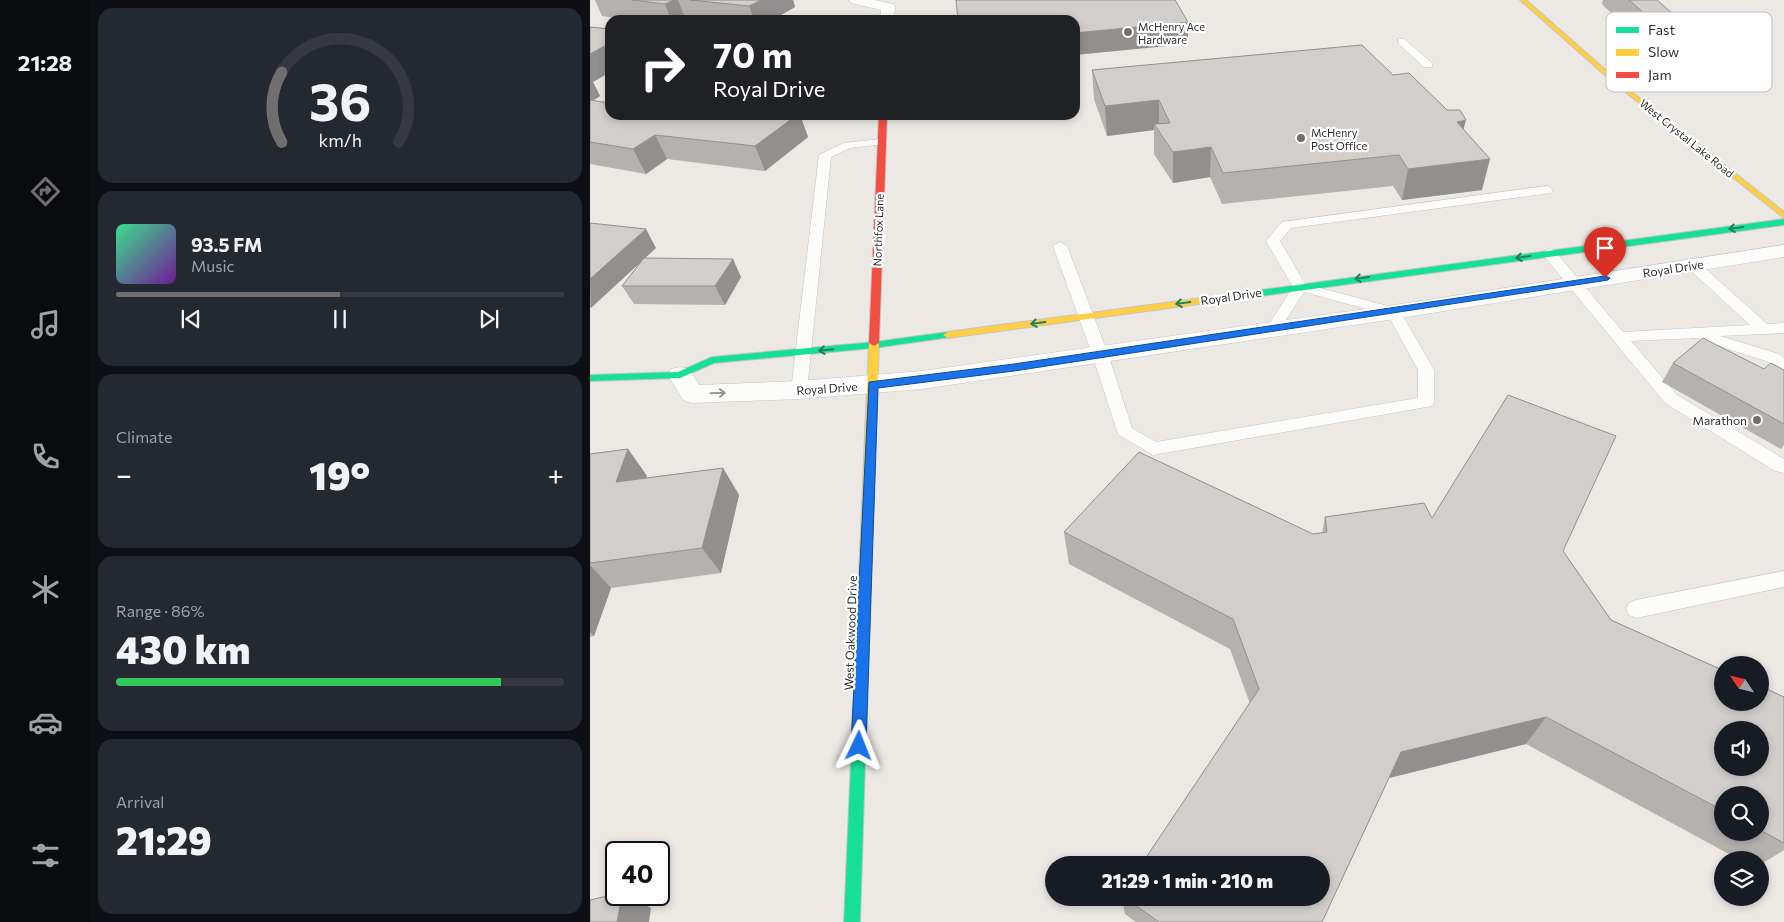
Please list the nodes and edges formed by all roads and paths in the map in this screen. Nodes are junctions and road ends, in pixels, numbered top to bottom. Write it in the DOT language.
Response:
graph roads {
  1 [pos="856,0"];
  2 [pos="1523,0"];
  3 [pos="887,15"];
  4 [pos="1401,41"];
  5 [pos="1428,66"];
  6 [pos="1606,73"];
  7 [pos="1629,92"];
  8 [pos="882,120"];
  9 [pos="881,142"];
  10 [pos="1547,190"];
  11 [pos="1784,216"];
  12 [pos="1784,222"];
  13 [pos="1060,246"];
  14 [pos="1784,251"];
  15 [pos="1549,253"];
  16 [pos="1693,265"];
  17 [pos="1574,283"];
  18 [pos="1300,287"];
  19 [pos="1394,312"];
  20 [pos="1086,316"];
  21 [pos="1784,328"];
  22 [pos="1273,329"];
  23 [pos="1764,330"];
  24 [pos="1692,333"];
  25 [pos="1620,337"];
  26 [pos="874,345"];
  27 [pos="805,352"];
  28 [pos="1100,354"];
  29 [pos="1784,367"];
  30 [pos="680,374"];
  31 [pos="590,378"];
  32 [pos="873,385"];
  33 [pos="800,390"];
  34 [pos="1784,466"];
  35 [pos="1784,579"];
  36 [pos="1636,609"];
  37 [pos="852,922"];
  1 -- 3 [label="street"];
  2 -- 6 [label="street, West Crystal Lake Road"];
  4 -- 5 [label="lane"];
  7 -- 11 [label="street, West Crystal Lake Road"];
  8 -- 9 [label="street, Northfox Lane"];
  9 -- 26 [label="street, Northfox Lane"];
  9 -- 27 [label="lane"];
  10 -- 18 [label="lane"];
  12 -- 15 [label="street, Royal Drive, one-way"];
  13 -- 20 [label="lane"];
  14 -- 16 [label="street, Royal Drive"];
  15 -- 17 [label="lane"];
  15 -- 18 [label="street, Royal Drive, one-way"];
  16 -- 17 [label="street, Royal Drive"];
  16 -- 23 [label="lane"];
  17 -- 19 [label="street, Royal Drive"];
  17 -- 25 [label="lane"];
  18 -- 19 [label="lane"];
  18 -- 20 [label="street, Royal Drive, one-way"];
  18 -- 22 [label="lane"];
  19 -- 22 [label="street, Royal Drive"];
  19 -- 28 [label="lane"];
  20 -- 26 [label="street, Royal Drive, one-way"];
  20 -- 28 [label="lane"];
  21 -- 23 [label="lane"];
  22 -- 28 [label="street, Royal Drive"];
  23 -- 24 [label="lane"];
  24 -- 25 [label="lane"];
  24 -- 29 [label="lane"];
  25 -- 34 [label="lane"];
  26 -- 27 [label="street, Royal Drive, one-way"];
  26 -- 32 [label="street, West Oakwood Drive"];
  27 -- 30 [label="street, Royal Drive"];
  27 -- 33 [label="lane"];
  28 -- 32 [label="street, Royal Drive"];
  30 -- 31 [label="street, Royal Drive"];
  30 -- 33 [label="street, Royal Drive, one-way"];
  32 -- 33 [label="street, Royal Drive"];
  32 -- 37 [label="street, West Oakwood Drive"];
  35 -- 36 [label="lane"];
}
